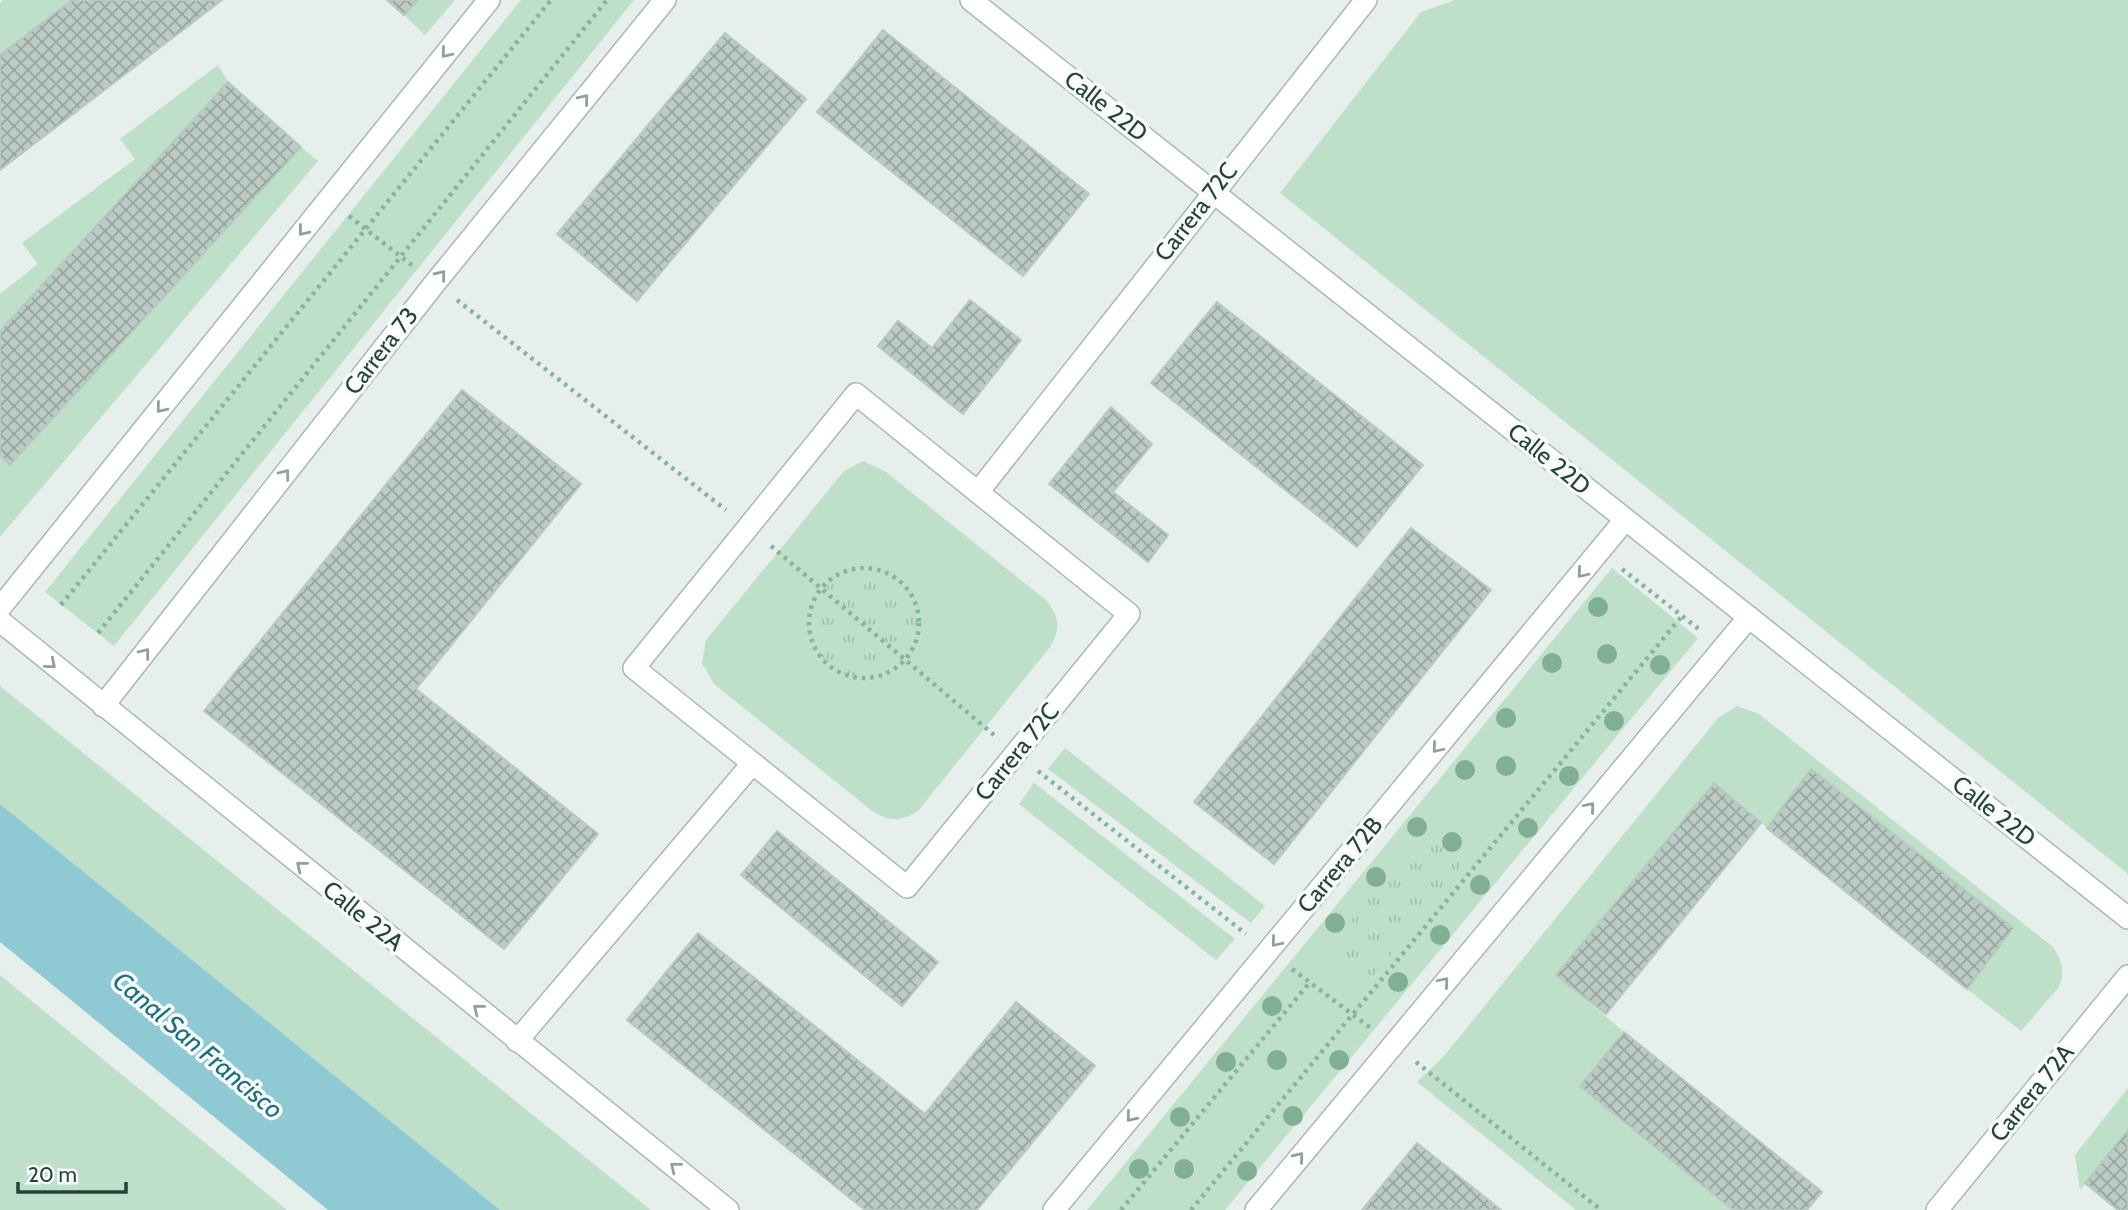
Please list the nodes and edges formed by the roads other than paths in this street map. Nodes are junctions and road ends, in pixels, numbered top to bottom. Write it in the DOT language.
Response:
graph roads {
  1 [pos="488,0"];
  2 [pos="665,0"];
  3 [pos="971,0"];
  4 [pos="1366,0"];
  5 [pos="1213,190"];
  6 [pos="978,492"];
  7 [pos="1625,520"];
  8 [pos="0,608"];
  9 [pos="1749,617"];
  10 [pos="0,621"];
  11 [pos="103,706"];
  12 [pos="752,764"];
  13 [pos="2128,918"];
  14 [pos="2128,976"];
  15 [pos="517,1041"];
  16 [pos="728,1210"];
  17 [pos="1054,1210"];
  18 [pos="1256,1210"];
  19 [pos="1937,1210"];
  1 -- 8 [label="street, one-way"];
  11 -- 2 [label="street, Carrera 73, one-way"];
  3 -- 5 [label="street, Calle 22D"];
  4 -- 5 [label="street, Carrera 72C"];
  5 -- 6 [label="street, Carrera 72C"];
  5 -- 7 [label="street, Calle 22D"];
  6 -- 12 [label="street, Carrera 72C"];
  6 -- 12 [label="street, Carrera 72C"];
  7 -- 9 [label="street, Calle 22D"];
  7 -- 17 [label="street, Carrera 72B, one-way"];
  9 -- 13 [label="street, Calle 22D"];
  18 -- 9 [label="street, one-way"];
  10 -- 11 [label="street, Calle 22A, one-way"];
  15 -- 11 [label="street, Calle 22A, one-way"];
  12 -- 15 [label="street"];
  14 -- 19 [label="street, Carrera 72A"];
  16 -- 15 [label="street, Calle 22A, one-way"];
}
